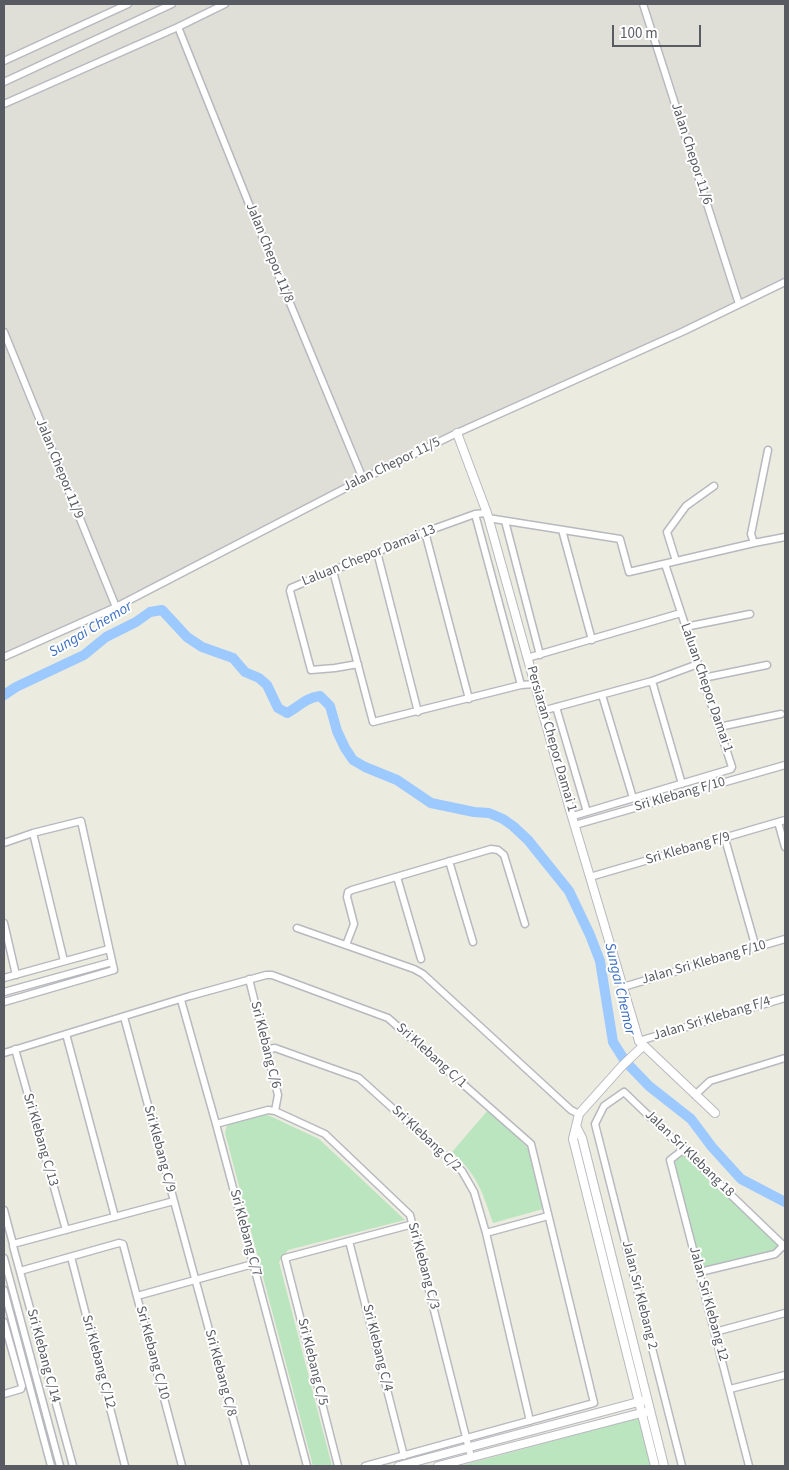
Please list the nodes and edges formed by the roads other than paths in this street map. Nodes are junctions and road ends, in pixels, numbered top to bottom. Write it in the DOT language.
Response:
graph roads {
  1 [pos="128,4"];
  2 [pos="225,4"];
  3 [pos="643,4"];
  4 [pos="168,5"];
  5 [pos="178,27"];
  6 [pos="4,61"];
  7 [pos="4,82"];
  8 [pos="4,104"];
  9 [pos="785,282"];
  10 [pos="739,304"];
  11 [pos="4,332"];
  12 [pos="457,433"];
  13 [pos="768,450"];
  14 [pos="363,479"];
  15 [pos="714,486"];
  16 [pos="475,514"];
  17 [pos="488,516"];
  18 [pos="505,521"];
  19 [pos="562,530"];
  20 [pos="425,532"];
  21 [pos="785,537"];
  22 [pos="754,543"];
  23 [pos="377,552"];
  24 [pos="676,561"];
  25 [pos="666,564"];
  26 [pos="333,571"];
  27 [pos="116,607"];
  28 [pos="681,613"];
  29 [pos="750,614"];
  30 [pos="685,627"];
  31 [pos="592,640"];
  32 [pos="540,654"];
  33 [pos="4,657"];
  34 [pos="527,658"];
  35 [pos="358,664"];
  36 [pos="698,664"];
  37 [pos="767,665"];
  38 [pos="702,678"];
  39 [pos="652,680"];
  40 [pos="535,684"];
  41 [pos="521,685"];
  42 [pos="602,694"];
  43 [pos="469,699"];
  44 [pos="556,707"];
  45 [pos="542,711"];
  46 [pos="418,712"];
  47 [pos="781,714"];
  48 [pos="719,728"];
  49 [pos="785,765"];
  50 [pos="682,784"];
  51 [pos="633,798"];
  52 [pos="587,812"];
  53 [pos="572,816"];
  54 [pos="785,820"];
  55 [pos="778,822"];
  56 [pos="575,825"];
  57 [pos="33,833"];
  58 [pos="725,839"];
  59 [pos="4,842"];
  60 [pos="785,847"];
  61 [pos="449,861"];
  62 [pos="397,877"];
  63 [pos="590,877"];
  64 [pos="4,923"];
  65 [pos="525,924"];
  66 [pos="298,928"];
  67 [pos="785,939"];
  68 [pos="473,942"];
  69 [pos="346,945"];
  70 [pos="756,948"];
  71 [pos="110,949"];
  72 [pos="421,960"];
  73 [pos="64,961"];
  74 [pos="112,962"];
  75 [pos="16,975"];
  76 [pos="4,978"];
  77 [pos="248,980"];
  78 [pos="623,987"];
  79 [pos="4,992"];
  80 [pos="785,998"];
  81 [pos="181,1000"];
  82 [pos="4,1002"];
  83 [pos="124,1018"];
  84 [pos="66,1034"];
  85 [pos="641,1044"];
  86 [pos="15,1049"];
  87 [pos="266,1050"];
  88 [pos="4,1052"];
  89 [pos="785,1058"];
  90 [pos="695,1095"];
  91 [pos="275,1111"];
  92 [pos="715,1113"];
  93 [pos="579,1114"];
  94 [pos="216,1124"];
  95 [pos="595,1124"];
  96 [pos="576,1126"];
  97 [pos="684,1148"];
  98 [pos="174,1201"];
  99 [pos="4,1210"];
  100 [pos="548,1216"];
  101 [pos="115,1217"];
  102 [pos="413,1224"];
  103 [pos="66,1230"];
  104 [pos="486,1233"];
  105 [pos="349,1241"];
  106 [pos="13,1246"];
  107 [pos="784,1246"];
  108 [pos="71,1257"];
  109 [pos="4,1258"];
  110 [pos="253,1264"];
  111 [pos="20,1271"];
  112 [pos="700,1272"];
  113 [pos="6,1273"];
  114 [pos="195,1280"];
  115 [pos="7,1283"];
  116 [pos="4,1290"];
  117 [pos="136,1296"];
  118 [pos="785,1313"];
  119 [pos="4,1322"];
  120 [pos="715,1332"];
  121 [pos="785,1376"];
  122 [pos="730,1389"];
  123 [pos="4,1394"];
  124 [pos="646,1400"];
  125 [pos="638,1402"];
  126 [pos="645,1412"];
  127 [pos="530,1421"];
  128 [pos="468,1443"];
  129 [pos="404,1456"];
  130 [pos="471,1457"];
  131 [pos="51,1466"];
  132 [pos="60,1466"];
  133 [pos="73,1466"];
  134 [pos="125,1466"];
  135 [pos="182,1466"];
  136 [pos="246,1466"];
  137 [pos="307,1466"];
  138 [pos="338,1466"];
  139 [pos="365,1466"];
  140 [pos="399,1466"];
  141 [pos="438,1466"];
  142 [pos="655,1466"];
  143 [pos="664,1466"];
  144 [pos="682,1466"];
  145 [pos="749,1466"];
  1 -- 6 [label="street"];
  2 -- 5 [label="street"];
  3 -- 10 [label="street, Jalan Chepor 11/6"];
  4 -- 7 [label="street"];
  5 -- 8 [label="street"];
  5 -- 14 [label="street, Jalan Chepor 11/8"];
  9 -- 10 [label="street, Jalan Chepor 11/5"];
  10 -- 12 [label="street, Jalan Chepor 11/5"];
  11 -- 27 [label="street, Jalan Chepor 11/9"];
  12 -- 14 [label="street, Jalan Chepor 11/5"];
  12 -- 17 [label="street, Persiaran Chepor Damai 1"];
  13 -- 22 [label="street"];
  14 -- 27 [label="street, Jalan Chepor 11/5"];
  15 -- 24 [label="street"];
  16 -- 17 [label="street, Laluan Chepor Damai 13"];
  16 -- 20 [label="street, Laluan Chepor Damai 13"];
  16 -- 41 [label="street"];
  17 -- 18 [label="street"];
  17 -- 34 [label="street, Persiaran Chepor Damai 1"];
  18 -- 19 [label="street"];
  18 -- 32 [label="street"];
  19 -- 25 [label="street"];
  19 -- 31 [label="street"];
  20 -- 23 [label="street, Laluan Chepor Damai 13"];
  20 -- 43 [label="street"];
  21 -- 22 [label="street"];
  22 -- 24 [label="street"];
  23 -- 26 [label="street, Laluan Chepor Damai 13"];
  23 -- 46 [label="street"];
  24 -- 25 [label="street"];
  25 -- 28 [label="street, Laluan Chepor Damai 1"];
  26 -- 35 [label="street"];
  26 -- 35 [label="street, Laluan Chepor Damai 13"];
  27 -- 33 [label="street, Jalan Chepor 11/5"];
  28 -- 30 [label="street, Laluan Chepor Damai 1"];
  28 -- 31 [label="street"];
  29 -- 30 [label="street"];
  30 -- 36 [label="street, Laluan Chepor Damai 1"];
  31 -- 32 [label="street"];
  32 -- 34 [label="street"];
  34 -- 40 [label="street, Persiaran Chepor Damai 1"];
  35 -- 46 [label="street"];
  36 -- 38 [label="street, Laluan Chepor Damai 1"];
  36 -- 39 [label="street"];
  37 -- 38 [label="street"];
  38 -- 48 [label="street, Laluan Chepor Damai 1"];
  39 -- 42 [label="street"];
  39 -- 50 [label="street"];
  40 -- 41 [label="street"];
  40 -- 45 [label="street, Persiaran Chepor Damai 1"];
  41 -- 43 [label="street"];
  42 -- 44 [label="street"];
  42 -- 51 [label="street"];
  43 -- 46 [label="street"];
  44 -- 45 [label="street"];
  44 -- 52 [label="street"];
  45 -- 53 [label="street, Persiaran Chepor Damai 1"];
  47 -- 48 [label="street"];
  48 -- 50 [label="street, Laluan Chepor Damai 1"];
  49 -- 56 [label="street, Sri Klebang F/10"];
  50 -- 51 [label="street, Laluan Chepor Damai 1"];
  51 -- 52 [label="street, Laluan Chepor Damai 1"];
  52 -- 53 [label="street, Laluan Chepor Damai 1"];
  53 -- 56 [label="street, Persiaran Chepor Damai 1"];
  54 -- 55 [label="street, Sri Klebang F/9"];
  55 -- 58 [label="street, Sri Klebang F/9"];
  55 -- 60 [label="street"];
  56 -- 63 [label="street, Persiaran Chepor Damai 1"];
  57 -- 59 [label="street"];
  57 -- 71 [label="street"];
  57 -- 73 [label="street"];
  58 -- 63 [label="street, Sri Klebang F/9"];
  58 -- 70 [label="street"];
  61 -- 62 [label="street"];
  61 -- 65 [label="street"];
  61 -- 68 [label="street"];
  62 -- 69 [label="street"];
  62 -- 72 [label="street"];
  63 -- 78 [label="street, Persiaran Chepor Damai 1"];
  64 -- 75 [label="street"];
  66 -- 69 [label="street"];
  67 -- 70 [label="street, Jalan Sri Klebang F/10"];
  69 -- 93 [label="street"];
  70 -- 78 [label="street, Jalan Sri Klebang F/10"];
  71 -- 73 [label="street"];
  71 -- 74 [label="street"];
  73 -- 75 [label="street"];
  74 -- 79 [label="street"];
  74 -- 82 [label="street"];
  75 -- 76 [label="street"];
  77 -- 81 [label="street, Sri Klebang C/1"];
  77 -- 87 [label="street, Sri Klebang C/6"];
  77 -- 100 [label="street, Sri Klebang C/1"];
  78 -- 85 [label="street, Persiaran Chepor Damai 1"];
  80 -- 85 [label="street, Jalan Sri Klebang F/4"];
  81 -- 83 [label="street, Sri Klebang C/1"];
  81 -- 94 [label="street, Sri Klebang C/7"];
  83 -- 84 [label="street, Sri Klebang C/1"];
  83 -- 98 [label="street, Sri Klebang C/9"];
  84 -- 86 [label="street, Sri Klebang C/1"];
  84 -- 101 [label="street"];
  85 -- 90 [label="street"];
  85 -- 93 [label="street"];
  86 -- 88 [label="street, Sri Klebang C/1"];
  86 -- 103 [label="street, Sri Klebang C/13"];
  87 -- 91 [label="street, Sri Klebang C/6"];
  87 -- 104 [label="street, Sri Klebang C/2"];
  89 -- 90 [label="street"];
  90 -- 92 [label="street"];
  91 -- 94 [label="street"];
  91 -- 102 [label="street, Sri Klebang C/3"];
  93 -- 96 [label="street"];
  94 -- 110 [label="street, Sri Klebang C/7"];
  95 -- 97 [label="street, Jalan Sri Klebang 18"];
  95 -- 144 [label="street, Jalan Sri Klebang 2"];
  96 -- 124 [label="street"];
  96 -- 125 [label="street"];
  97 -- 107 [label="street, Jalan Sri Klebang 18"];
  97 -- 112 [label="street, Jalan Sri Klebang 12"];
  98 -- 101 [label="street"];
  98 -- 114 [label="street, Sri Klebang C/9"];
  99 -- 103 [label="street"];
  100 -- 104 [label="street"];
  100 -- 127 [label="street, Sri Klebang C/1"];
  101 -- 103 [label="street"];
  102 -- 105 [label="street"];
  102 -- 128 [label="street, Sri Klebang C/3"];
  104 -- 127 [label="street, Sri Klebang C/2"];
  105 -- 129 [label="street, Sri Klebang C/4"];
  105 -- 138 [label="street, Sri Klebang C/5"];
  106 -- 111 [label="street, Sri Klebang C/14"];
  107 -- 112 [label="street"];
  108 -- 111 [label="street"];
  108 -- 117 [label="street, Sri Klebang C/10"];
  108 -- 134 [label="street, Sri Klebang C/12"];
  109 -- 113 [label="street"];
  110 -- 114 [label="street"];
  110 -- 137 [label="street, Sri Klebang C/7"];
  111 -- 133 [label="street, Sri Klebang C/14"];
  112 -- 120 [label="street, Jalan Sri Klebang 12"];
  113 -- 115 [label="street"];
  114 -- 117 [label="street"];
  114 -- 136 [label="street, Sri Klebang C/8"];
  115 -- 132 [label="street"];
  116 -- 131 [label="street"];
  117 -- 135 [label="street, Sri Klebang C/10"];
  118 -- 120 [label="street"];
  119 -- 123 [label="street"];
  120 -- 122 [label="street, Jalan Sri Klebang 12"];
  121 -- 122 [label="street"];
  122 -- 145 [label="street, Jalan Sri Klebang 12"];
  124 -- 125 [label="street"];
  124 -- 126 [label="street"];
  125 -- 126 [label="street"];
  125 -- 128 [label="street"];
  126 -- 130 [label="street"];
  126 -- 142 [label="street"];
  126 -- 143 [label="street"];
  127 -- 128 [label="street"];
  128 -- 129 [label="street"];
  128 -- 130 [label="street, Sri Klebang C/3"];
  128 -- 140 [label="street"];
  129 -- 139 [label="street"];
  130 -- 141 [label="street"];
}
